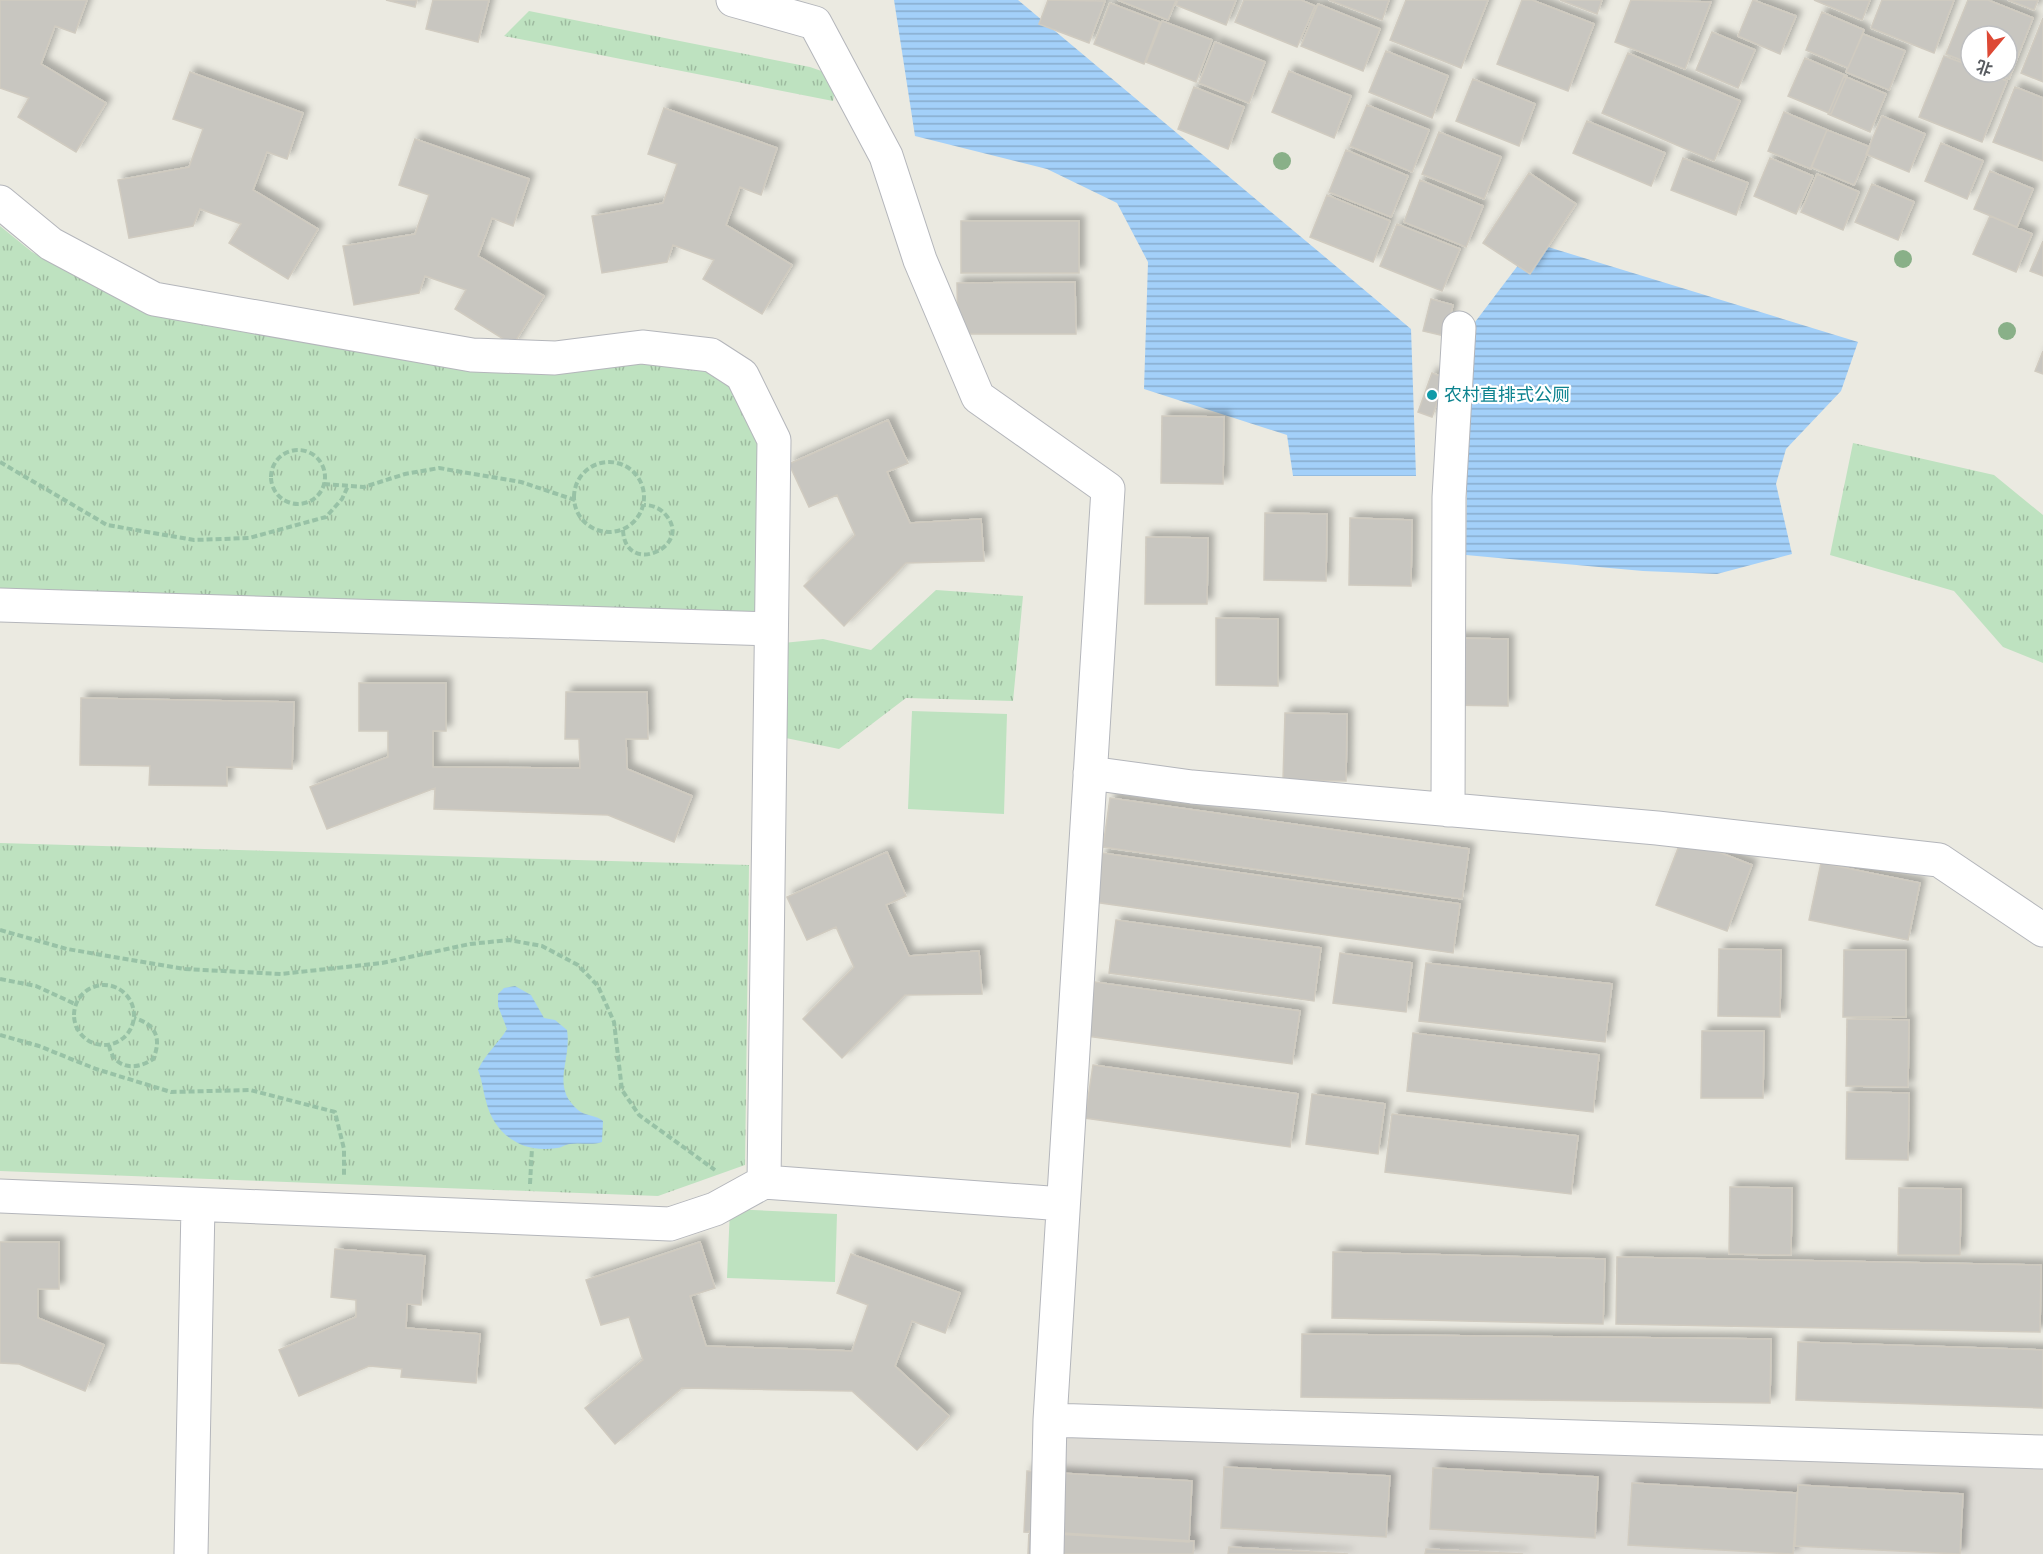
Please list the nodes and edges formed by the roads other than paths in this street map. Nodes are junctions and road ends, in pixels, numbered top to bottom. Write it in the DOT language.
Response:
graph roads {
  1 [pos="733,0"];
  2 [pos="0,202"];
  3 [pos="1459,328"];
  4 [pos="0,605"];
  5 [pos="771,629"];
  6 [pos="1090,773"];
  7 [pos="1448,810"];
  8 [pos="2043,930"];
  9 [pos="764,1182"];
  10 [pos="0,1196"];
  11 [pos="1063,1204"];
  12 [pos="198,1206"];
  13 [pos="1050,1420"];
  14 [pos="2043,1452"];
  15 [pos="191,1554"];
  16 [pos="1047,1554"];
  1 -- 6 [label="street"];
  2 -- 5 [label="street"];
  3 -- 7 [label="street"];
  4 -- 5 [label="street"];
  5 -- 9 [label="street"];
  6 -- 7 [label="street"];
  6 -- 11 [label="street"];
  7 -- 8 [label="street"];
  9 -- 11 [label="street"];
  9 -- 12 [label="street"];
  10 -- 12 [label="street"];
  11 -- 13 [label="street"];
  12 -- 15 [label="street"];
  13 -- 14 [label="street"];
  13 -- 16 [label="street"];
}
